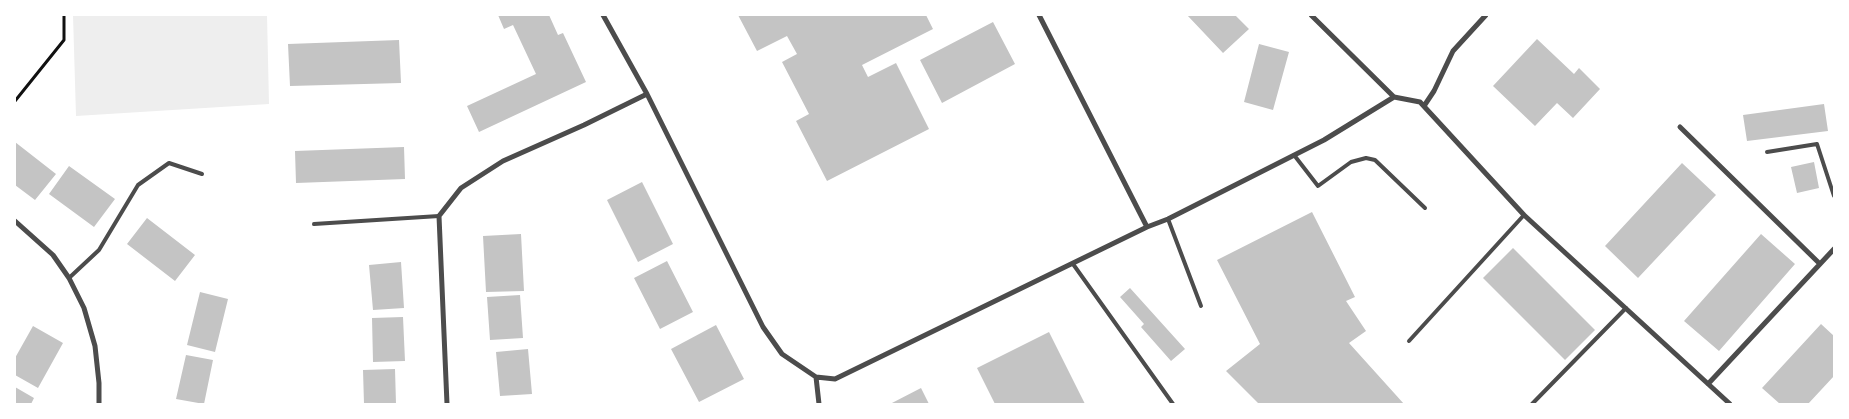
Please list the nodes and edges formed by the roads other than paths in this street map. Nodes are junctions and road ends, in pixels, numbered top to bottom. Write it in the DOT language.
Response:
graph roads {
  1 [pos="603,15"];
  2 [pos="1039,15"];
  3 [pos="1311,15"];
  4 [pos="1486,15"];
  5 [pos="647,94"];
  6 [pos="1394,96"];
  7 [pos="1424,106"];
  8 [pos="1680,127"];
  9 [pos="1767,152"];
  10 [pos="1294,156"];
  11 [pos="202,174"];
  12 [pos="1834,196"];
  13 [pos="1425,208"];
  14 [pos="1524,215"];
  15 [pos="439,216"];
  16 [pos="1168,219"];
  17 [pos="15,221"];
  18 [pos="314,224"];
  19 [pos="1147,227"];
  20 [pos="1834,249"];
  21 [pos="1073,264"];
  22 [pos="1820,264"];
  23 [pos="69,278"];
  24 [pos="1201,306"];
  25 [pos="1626,308"];
  26 [pos="1409,341"];
  27 [pos="816,377"];
  28 [pos="1708,384"];
  29 [pos="99,404"];
  30 [pos="447,404"];
  31 [pos="819,404"];
  32 [pos="1173,404"];
  33 [pos="1532,404"];
  34 [pos="1730,404"];
  1 -- 5 [label="street"];
  2 -- 19 [label="street"];
  3 -- 6 [label="street"];
  4 -- 7 [label="street"];
  5 -- 15 [label="street"];
  5 -- 27 [label="street"];
  6 -- 7 [label="street"];
  6 -- 10 [label="street"];
  7 -- 14 [label="street"];
  8 -- 22 [label="street"];
  9 -- 12 [label="lane"];
  10 -- 13 [label="lane"];
  10 -- 16 [label="street"];
  11 -- 23 [label="lane"];
  14 -- 25 [label="street"];
  14 -- 26 [label="lane"];
  15 -- 18 [label="lane"];
  15 -- 30 [label="street"];
  16 -- 19 [label="street"];
  16 -- 24 [label="lane"];
  17 -- 23 [label="street"];
  19 -- 21 [label="street"];
  20 -- 22 [label="street"];
  21 -- 27 [label="street"];
  21 -- 32 [label="lane"];
  22 -- 28 [label="street"];
  23 -- 29 [label="street"];
  25 -- 28 [label="street"];
  25 -- 33 [label="lane"];
  27 -- 31 [label="street"];
  28 -- 34 [label="street"];
}
